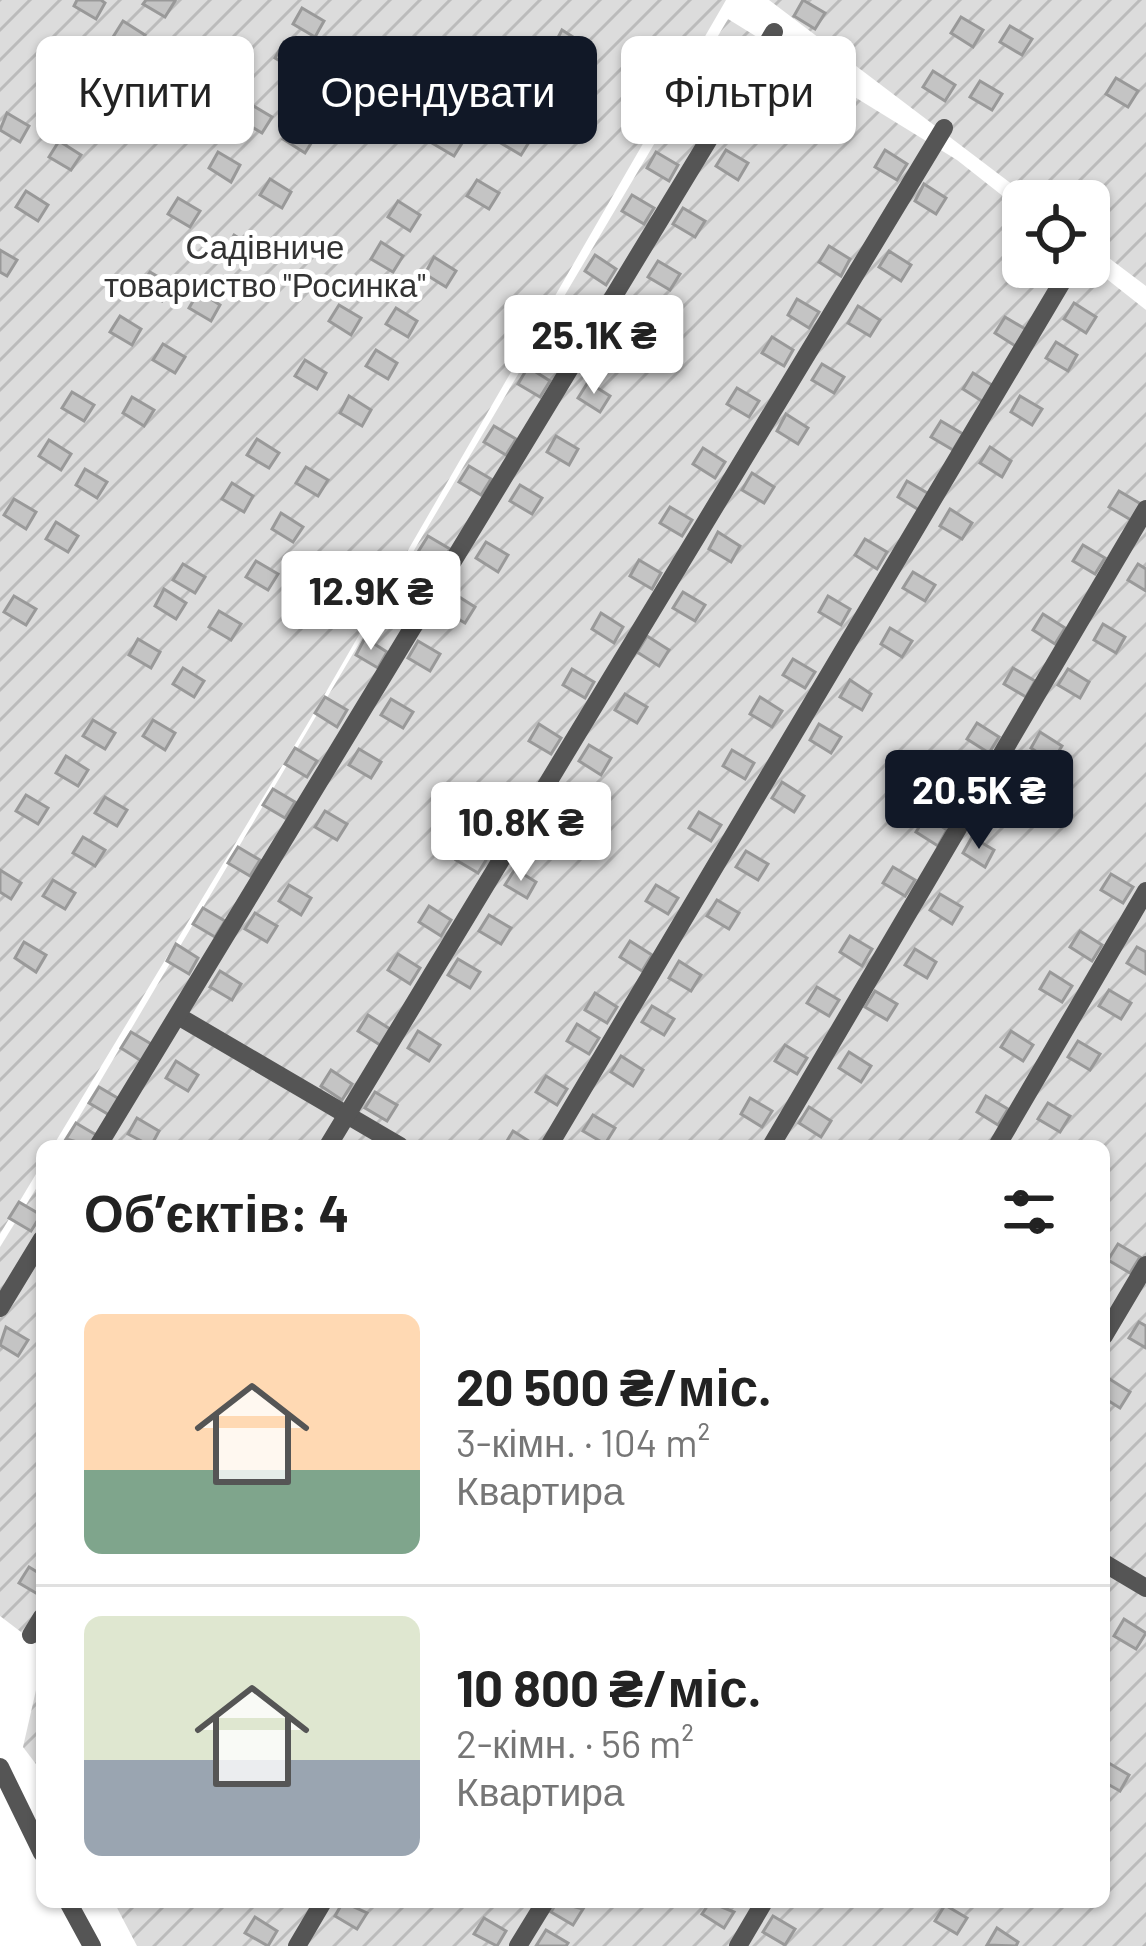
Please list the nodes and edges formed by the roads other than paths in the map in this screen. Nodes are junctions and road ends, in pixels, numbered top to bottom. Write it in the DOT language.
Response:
graph roads {
  1 [pos="774,32"];
  2 [pos="944,128"];
  3 [pos="1059,288"];
  4 [pos="1146,509"];
  5 [pos="1146,892"];
  6 [pos="178,1016"];
  7 [pos="348,1113"];
  8 [pos="102,1140"];
  9 [pos="332,1140"];
  10 [pos="391,1140"];
  11 [pos="553,1140"];
  12 [pos="776,1140"];
  13 [pos="1001,1140"];
  14 [pos="36,1249"];
  15 [pos="1146,1265"];
  16 [pos="0,1308"];
  17 [pos="1110,1326"];
  18 [pos="1110,1567"];
  19 [pos="1146,1588"];
  20 [pos="36,1627"];
  21 [pos="31,1636"];
  22 [pos="0,1767"];
  23 [pos="36,1826"];
  24 [pos="71,1908"];
  25 [pos="319,1908"];
  26 [pos="541,1908"];
  27 [pos="760,1908"];
  28 [pos="92,1946"];
  29 [pos="297,1946"];
  30 [pos="518,1946"];
  31 [pos="738,1946"];
  1 -- 6 [label="street"];
  2 -- 7 [label="street"];
  3 -- 11 [label="street"];
  4 -- 12 [label="street"];
  5 -- 13 [label="street"];
  6 -- 7 [label="street"];
  6 -- 8 [label="street"];
  7 -- 9 [label="street"];
  7 -- 10 [label="street"];
  14 -- 16 [label="street"];
  15 -- 17 [label="street"];
  18 -- 19 [label="street"];
  20 -- 21 [label="street"];
  22 -- 23 [label="street"];
  24 -- 28 [label="street"];
  25 -- 29 [label="street"];
  26 -- 30 [label="street"];
  27 -- 31 [label="street"];
}
